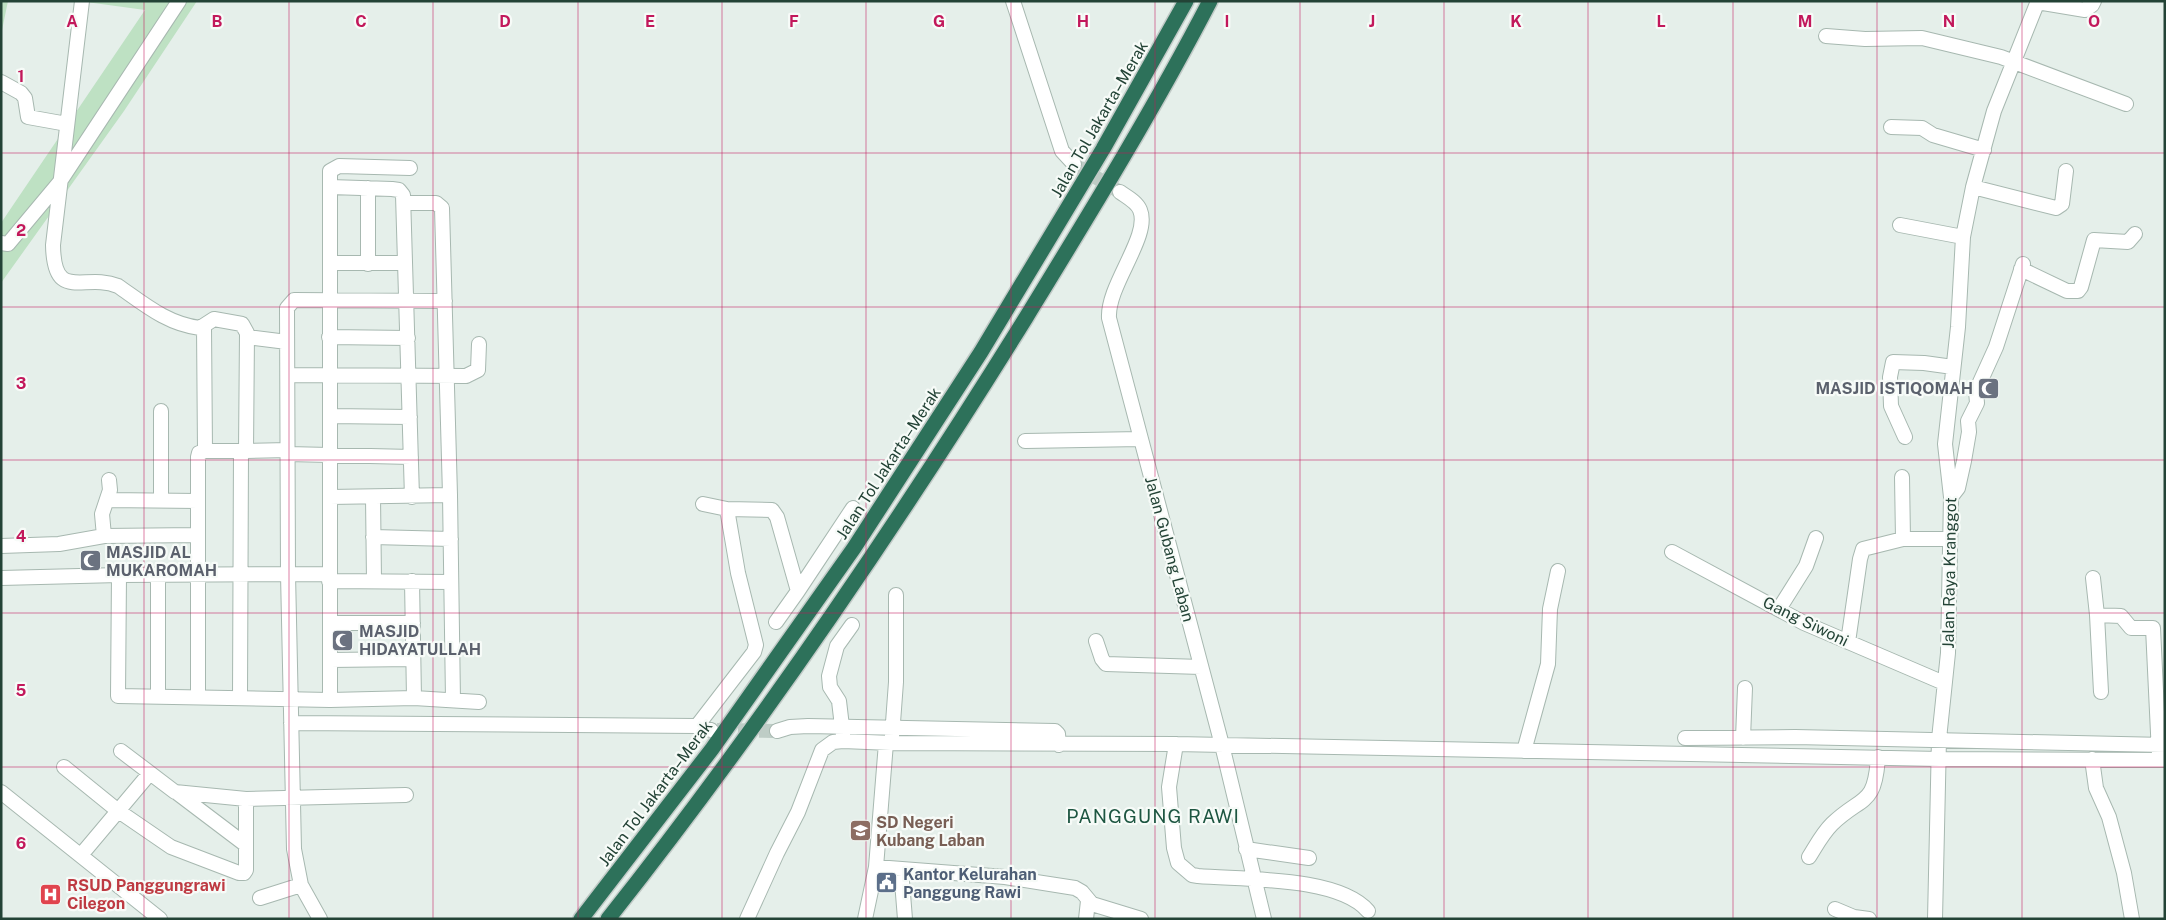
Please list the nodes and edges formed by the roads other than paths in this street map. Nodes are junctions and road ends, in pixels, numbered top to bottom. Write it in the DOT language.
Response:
graph roads {
  1 [pos="82,1"];
  2 [pos="179,1"];
  3 [pos="1013,1"];
  4 [pos="1186,1"];
  5 [pos="1210,1"];
  6 [pos="2094,1"];
  7 [pos="2038,2"];
  8 [pos="1826,36"];
  9 [pos="2014,63"];
  10 [pos="1,82"];
  11 [pos="2126,104"];
  12 [pos="66,124"];
  13 [pos="1891,127"];
  14 [pos="1984,150"];
  15 [pos="1074,164"];
  16 [pos="410,168"];
  17 [pos="2066,171"];
  18 [pos="59,183"];
  19 [pos="330,187"];
  20 [pos="1973,187"];
  21 [pos="368,188"];
  22 [pos="1120,192"];
  23 [pos="405,203"];
  24 [pos="40,204"];
  25 [pos="56,212"];
  26 [pos="1900,225"];
  27 [pos="2135,234"];
  28 [pos="1963,237"];
  29 [pos="4,247"];
  30 [pos="330,263"];
  31 [pos="368,264"];
  32 [pos="405,264"];
  33 [pos="445,300"];
  34 [pos="329,301"];
  35 [pos="406,302"];
  36 [pos="204,327"];
  37 [pos="247,337"];
  38 [pos="329,337"];
  39 [pos="408,338"];
  40 [pos="287,342"];
  41 [pos="479,344"];
  42 [pos="1953,368"];
  43 [pos="330,374"];
  44 [pos="288,375"];
  45 [pos="409,375"];
  46 [pos="447,375"];
  47 [pos="160,411"];
  48 [pos="330,416"];
  49 [pos="410,417"];
  50 [pos="1905,437"];
  51 [pos="1141,439"];
  52 [pos="1025,441"];
  53 [pos="205,450"];
  54 [pos="243,451"];
  55 [pos="288,452"];
  56 [pos="330,455"];
  57 [pos="411,457"];
  58 [pos="1902,477"];
  59 [pos="109,480"];
  60 [pos="450,495"];
  61 [pos="412,496"];
  62 [pos="330,497"];
  63 [pos="373,497"];
  64 [pos="1952,497"];
  65 [pos="107,500"];
  66 [pos="161,500"];
  67 [pos="198,500"];
  68 [pos="703,504"];
  69 [pos="853,508"];
  70 [pos="727,509"];
  71 [pos="197,535"];
  72 [pos="104,536"];
  73 [pos="373,538"];
  74 [pos="451,538"];
  75 [pos="1816,538"];
  76 [pos="1903,539"];
  77 [pos="1949,539"];
  78 [pos="1,546"];
  79 [pos="1672,552"];
  80 [pos="1558,572"];
  81 [pos="158,574"];
  82 [pos="240,574"];
  83 [pos="288,574"];
  84 [pos="198,575"];
  85 [pos="119,576"];
  86 [pos="329,577"];
  87 [pos="1,578"];
  88 [pos="2094,578"];
  89 [pos="374,580"];
  90 [pos="412,581"];
  91 [pos="451,582"];
  92 [pos="798,591"];
  93 [pos="896,594"];
  94 [pos="1779,609"];
  95 [pos="2096,615"];
  96 [pos="776,622"];
  97 [pos="331,623"];
  98 [pos="413,623"];
  99 [pos="852,625"];
  100 [pos="1096,640"];
  101 [pos="1848,642"];
  102 [pos="413,659"];
  103 [pos="330,660"];
  104 [pos="1202,667"];
  105 [pos="1944,683"];
  106 [pos="1745,688"];
  107 [pos="2100,692"];
  108 [pos="158,697"];
  109 [pos="198,697"];
  110 [pos="240,698"];
  111 [pos="414,698"];
  112 [pos="290,699"];
  113 [pos="330,700"];
  114 [pos="453,700"];
  115 [pos="479,702"];
  116 [pos="695,726"];
  117 [pos="292,728"];
  118 [pos="711,730"];
  119 [pos="778,731"];
  120 [pos="843,732"];
  121 [pos="891,736"];
  122 [pos="1685,738"];
  123 [pos="1743,738"];
  124 [pos="1176,744"];
  125 [pos="1222,745"];
  126 [pos="1794,745"];
  127 [pos="1940,749"];
  128 [pos="121,751"];
  129 [pos="1524,751"];
  130 [pos="2161,753"];
  131 [pos="1878,757"];
  132 [pos="2092,759"];
  133 [pos="64,766"];
  134 [pos="150,773"];
  135 [pos="1,792"];
  136 [pos="175,792"];
  137 [pos="406,795"];
  138 [pos="246,799"];
  139 [pos="293,799"];
  140 [pos="117,810"];
  141 [pos="246,845"];
  142 [pos="1246,848"];
  143 [pos="81,855"];
  144 [pos="1809,857"];
  145 [pos="1309,858"];
  146 [pos="876,867"];
  147 [pos="902,869"];
  148 [pos="1254,880"];
  149 [pos="301,885"];
  150 [pos="260,898"];
  151 [pos="1090,902"];
  152 [pos="1835,909"];
  153 [pos="1368,911"];
  154 [pos="1134,918"];
  155 [pos="160,919"];
  156 [pos="320,919"];
  157 [pos="581,919"];
  158 [pos="608,919"];
  159 [pos="747,919"];
  160 [pos="865,919"];
  161 [pos="905,919"];
  162 [pos="1086,919"];
  163 [pos="1264,919"];
  164 [pos="1869,919"];
  165 [pos="1935,919"];
  166 [pos="2132,919"];
  1 -- 12 [label="street"];
  2 -- 18 [label="street"];
  3 -- 15 [label="street"];
  4 -- 157 [label="highway, Jalan Tol Jakarta–Merak"];
  5 -- 158 [label="highway"];
  6 -- 7 [label="street"];
  7 -- 9 [label="street, Jalan Raya Kranggot"];
  8 -- 9 [label="street"];
  9 -- 11 [label="street"];
  9 -- 14 [label="street, Jalan Raya Kranggot"];
  10 -- 12 [label="street"];
  12 -- 18 [label="street"];
  13 -- 14 [label="street"];
  14 -- 20 [label="street, Jalan Raya Kranggot"];
  16 -- 19 [label="street"];
  17 -- 20 [label="street"];
  18 -- 24 [label="street"];
  18 -- 25 [label="street"];
  19 -- 21 [label="street"];
  19 -- 30 [label="street"];
  20 -- 28 [label="street, Jalan Raya Kranggot"];
  21 -- 23 [label="street"];
  21 -- 31 [label="street"];
  22 -- 51 [label="street, Jalan Gubang Laban"];
  23 -- 32 [label="street"];
  23 -- 33 [label="street"];
  24 -- 25 [label="street"];
  24 -- 29 [label="street"];
  25 -- 36 [label="street"];
  26 -- 28 [label="street"];
  27 -- 64 [label="street"];
  28 -- 42 [label="street, Jalan Raya Kranggot"];
  30 -- 31 [label="street"];
  30 -- 34 [label="street"];
  31 -- 32 [label="street"];
  32 -- 35 [label="street"];
  33 -- 35 [label="street"];
  33 -- 46 [label="street"];
  34 -- 35 [label="street"];
  34 -- 38 [label="street"];
  34 -- 40 [label="street"];
  35 -- 39 [label="street"];
  36 -- 37 [label="street"];
  36 -- 53 [label="street"];
  37 -- 40 [label="street"];
  37 -- 54 [label="street"];
  38 -- 39 [label="street"];
  38 -- 43 [label="street"];
  39 -- 45 [label="street"];
  40 -- 44 [label="street"];
  41 -- 46 [label="street"];
  42 -- 50 [label="street"];
  42 -- 64 [label="street, Jalan Raya Kranggot"];
  43 -- 44 [label="street"];
  43 -- 45 [label="street"];
  43 -- 48 [label="street"];
  44 -- 55 [label="street"];
  45 -- 46 [label="street"];
  45 -- 49 [label="street"];
  46 -- 60 [label="street"];
  47 -- 66 [label="street"];
  48 -- 49 [label="street"];
  48 -- 56 [label="street"];
  49 -- 57 [label="street"];
  51 -- 52 [label="street"];
  51 -- 104 [label="street, Jalan Gubang Laban"];
  53 -- 54 [label="street"];
  53 -- 67 [label="street"];
  54 -- 55 [label="street"];
  54 -- 82 [label="street"];
  55 -- 56 [label="street"];
  55 -- 83 [label="street"];
  56 -- 57 [label="street"];
  56 -- 62 [label="street"];
  57 -- 61 [label="street"];
  58 -- 76 [label="street"];
  59 -- 65 [label="street"];
  60 -- 61 [label="street"];
  60 -- 74 [label="street"];
  61 -- 63 [label="street"];
  62 -- 63 [label="street"];
  62 -- 86 [label="street"];
  63 -- 73 [label="street"];
  64 -- 77 [label="street, Jalan Raya Kranggot"];
  65 -- 66 [label="street"];
  65 -- 72 [label="street"];
  66 -- 67 [label="street"];
  67 -- 71 [label="street"];
  68 -- 70 [label="street"];
  69 -- 92 [label="street"];
  70 -- 92 [label="street"];
  70 -- 116 [label="street"];
  71 -- 72 [label="street"];
  71 -- 84 [label="street"];
  72 -- 78 [label="street"];
  73 -- 74 [label="street"];
  73 -- 89 [label="street"];
  74 -- 91 [label="street"];
  75 -- 94 [label="street"];
  76 -- 77 [label="street"];
  76 -- 101 [label="street"];
  77 -- 105 [label="street, Jalan Raya Kranggot"];
  79 -- 94 [label="street, Gang Siwoni"];
  80 -- 129 [label="street"];
  81 -- 84 [label="street"];
  81 -- 85 [label="street"];
  81 -- 108 [label="street"];
  82 -- 83 [label="street"];
  82 -- 84 [label="street"];
  82 -- 110 [label="street"];
  83 -- 86 [label="street"];
  83 -- 112 [label="street"];
  84 -- 109 [label="street"];
  85 -- 87 [label="street"];
  85 -- 108 [label="street"];
  86 -- 89 [label="street"];
  86 -- 97 [label="street"];
  88 -- 95 [label="street"];
  89 -- 90 [label="street"];
  90 -- 91 [label="street"];
  90 -- 98 [label="street"];
  91 -- 114 [label="street"];
  92 -- 96 [label="street"];
  93 -- 121 [label="street"];
  94 -- 101 [label="street, Gang Siwoni"];
  95 -- 107 [label="street"];
  95 -- 130 [label="street"];
  97 -- 98 [label="street"];
  97 -- 103 [label="street"];
  98 -- 102 [label="street"];
  99 -- 120 [label="street"];
  100 -- 104 [label="street"];
  101 -- 105 [label="street, Gang Siwoni"];
  102 -- 103 [label="street"];
  102 -- 111 [label="street"];
  103 -- 113 [label="street"];
  104 -- 125 [label="street, Jalan Gubang Laban"];
  105 -- 127 [label="street, Jalan Raya Kranggot"];
  106 -- 123 [label="street"];
  108 -- 109 [label="street"];
  109 -- 110 [label="street"];
  110 -- 112 [label="street"];
  111 -- 113 [label="street"];
  111 -- 114 [label="street"];
  112 -- 113 [label="street"];
  112 -- 117 [label="street"];
  114 -- 115 [label="street"];
  116 -- 117 [label="street"];
  116 -- 118 [label="street"];
  117 -- 139 [label="street"];
  119 -- 120 [label="street"];
  120 -- 121 [label="street"];
  120 -- 159 [label="street"];
  121 -- 124 [label="street"];
  121 -- 146 [label="street"];
  122 -- 123 [label="street"];
  123 -- 126 [label="street"];
  124 -- 125 [label="street"];
  124 -- 148 [label="street"];
  125 -- 129 [label="street"];
  125 -- 142 [label="street, Jalan Gubang Laban"];
  126 -- 127 [label="street"];
  126 -- 129 [label="street"];
  126 -- 131 [label="street"];
  127 -- 130 [label="street"];
  127 -- 131 [label="street"];
  127 -- 132 [label="street"];
  127 -- 165 [label="street, Jalan Raya Kranggot"];
  128 -- 134 [label="street"];
  130 -- 132 [label="street"];
  131 -- 144 [label="street"];
  132 -- 166 [label="street"];
  133 -- 140 [label="street"];
  134 -- 136 [label="street"];
  134 -- 140 [label="street"];
  135 -- 143 [label="street"];
  136 -- 138 [label="street"];
  136 -- 141 [label="street"];
  137 -- 139 [label="street"];
  138 -- 139 [label="street"];
  138 -- 141 [label="street"];
  139 -- 149 [label="street"];
  140 -- 141 [label="street"];
  140 -- 143 [label="street"];
  142 -- 145 [label="street"];
  142 -- 148 [label="street, Jalan Gubang Laban"];
  143 -- 155 [label="street"];
  146 -- 147 [label="street"];
  146 -- 160 [label="street"];
  147 -- 151 [label="street"];
  147 -- 161 [label="street"];
  148 -- 153 [label="street"];
  148 -- 163 [label="street, Jalan Gubang Laban"];
  149 -- 150 [label="street"];
  149 -- 156 [label="street"];
  151 -- 154 [label="street"];
  151 -- 162 [label="street"];
  152 -- 164 [label="street"];
}
